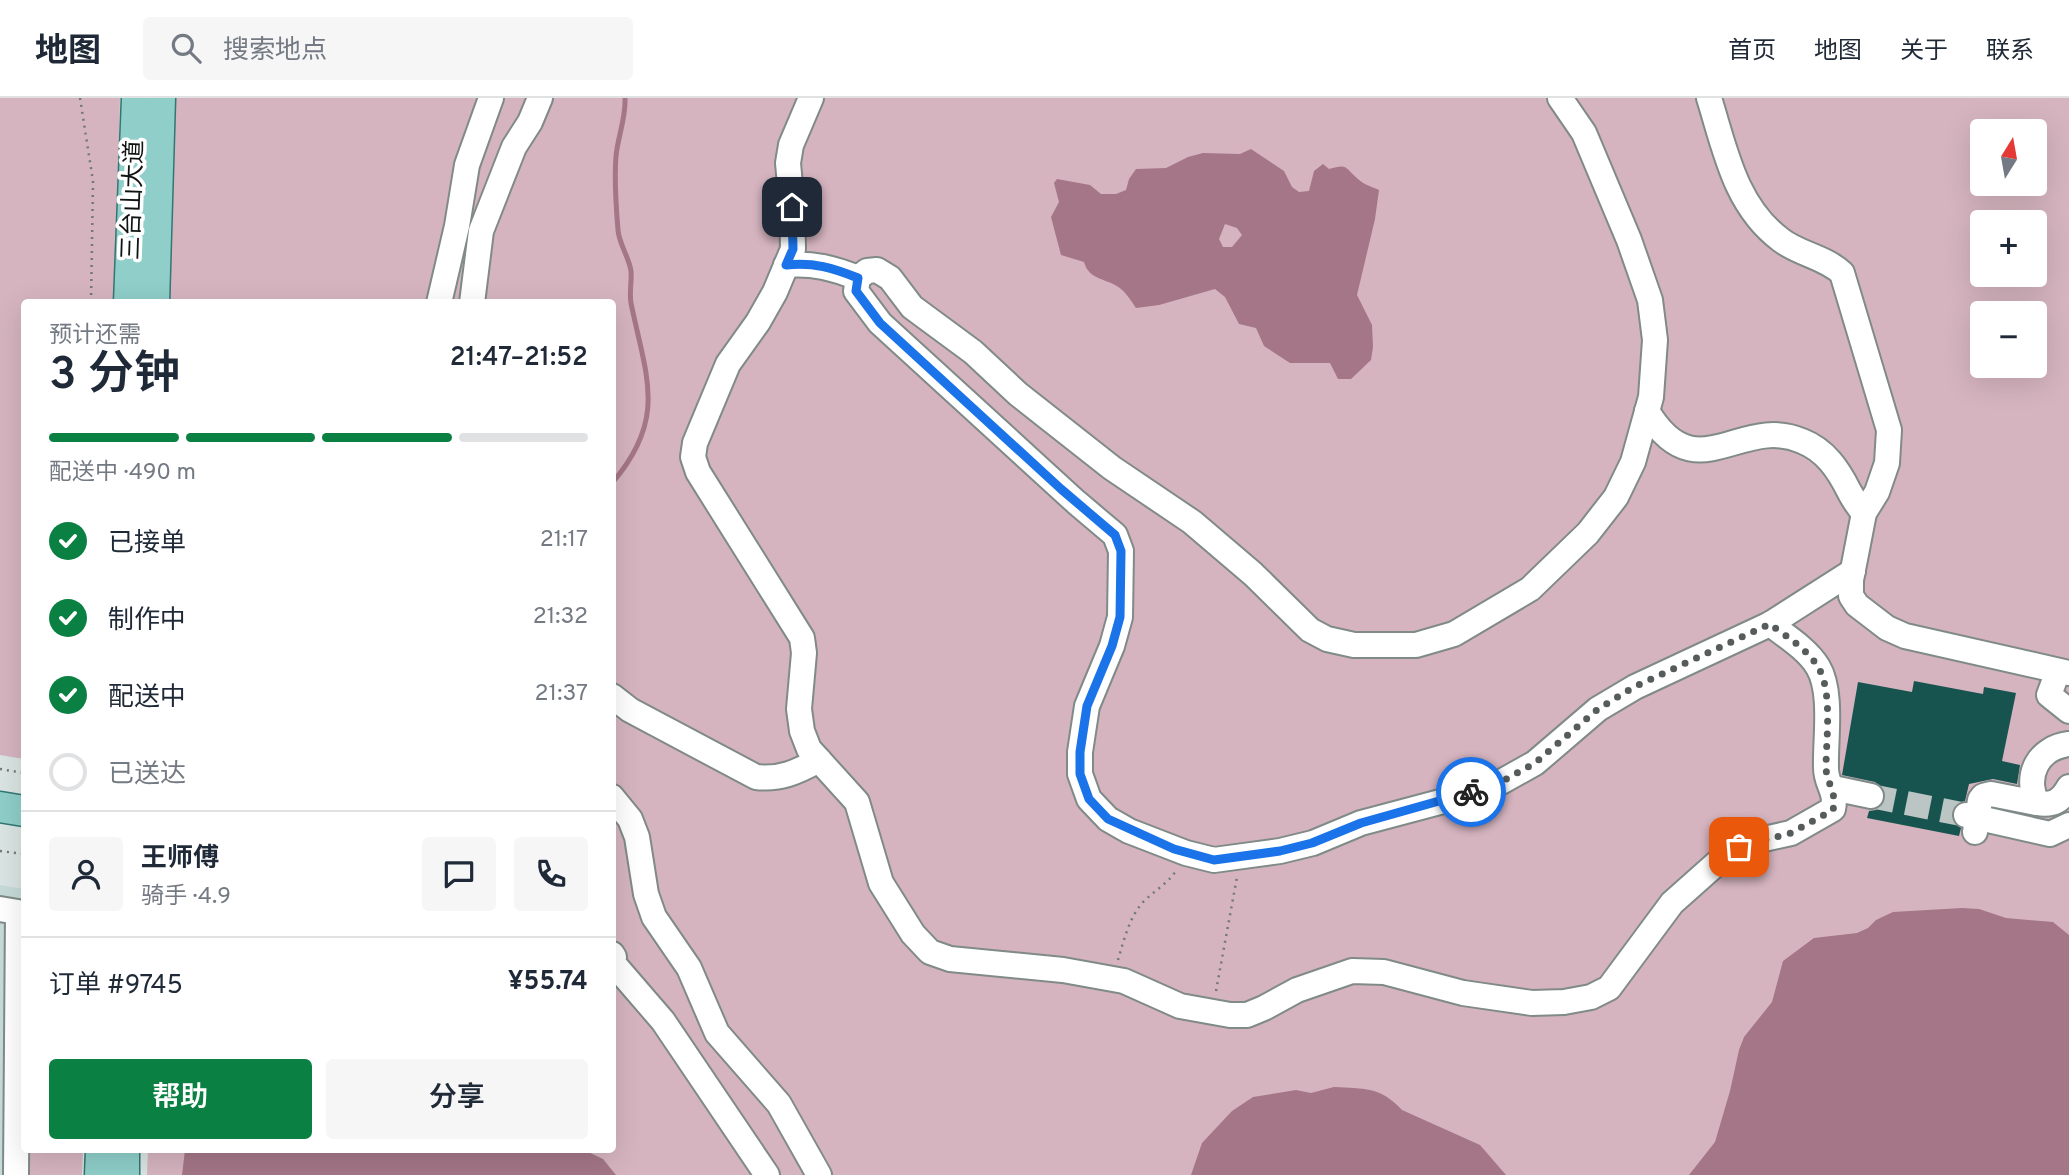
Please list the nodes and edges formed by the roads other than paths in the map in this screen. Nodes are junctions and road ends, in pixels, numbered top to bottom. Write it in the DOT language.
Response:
graph roads {
  1 [pos="137,98"];
  2 [pos="160,98"];
  3 [pos="491,98"];
  4 [pos="540,98"];
  5 [pos="811,98"];
  6 [pos="1560,98"];
  7 [pos="1709,98"];
  8 [pos="786,265"];
  9 [pos="858,278"];
  10 [pos="129,299"];
  11 [pos="153,299"];
  12 [pos="440,299"];
  13 [pos="472,299"];
  14 [pos="1647,411"];
  15 [pos="1679,445"];
  16 [pos="1633,462"];
  17 [pos="1864,513"];
  18 [pos="1853,571"];
  19 [pos="1770,624"];
  20 [pos="2063,672"];
  21 [pos="616,699"];
  22 [pos="2069,710"];
  23 [pos="2069,744"];
  24 [pos="818,761"];
  25 [pos="2069,787"];
  26 [pos="1833,788"];
  27 [pos="1871,796"];
  28 [pos="616,802"];
  29 [pos="2037,803"];
  30 [pos="0,807"];
  31 [pos="21,810"];
  32 [pos="2069,825"];
  33 [pos="0,827"];
  34 [pos="21,830"];
  35 [pos="0,909"];
  36 [pos="616,966"];
  37 [pos="8,1082"];
  38 [pos="101,1153"];
  39 [pos="124,1153"];
  40 [pos="16,1175"];
  41 [pos="100,1175"];
  42 [pos="124,1175"];
  43 [pos="768,1175"];
  44 [pos="819,1175"];
  1 -- 10 [label="main road, 三台山大道"];
  2 -- 11 [label="main road, 三台山大道"];
  3 -- 12 [label="lane"];
  4 -- 13 [label="lane"];
  5 -- 8 [label="lane"];
  6 -- 14 [label="lane"];
  7 -- 17 [label="lane"];
  8 -- 9 [label="lane"];
  8 -- 24 [label="lane"];
  9 -- 16 [label="lane"];
  9 -- 19 [label="lane"];
  14 -- 15 [label="lane"];
  14 -- 16 [label="lane"];
  15 -- 16 [label="lane"];
  15 -- 17 [label="lane"];
  17 -- 18 [label="lane"];
  18 -- 19 [label="lane"];
  18 -- 20 [label="lane"];
  19 -- 26 [label="lane"];
  20 -- 22 [label="lane"];
  21 -- 24 [label="lane"];
  23 -- 29 [label="lane"];
  24 -- 26 [label="lane"];
  25 -- 29 [label="lane"];
  26 -- 27 [label="lane"];
  28 -- 44 [label="lane"];
  29 -- 32 [label="lane"];
  30 -- 31 [label="main road"];
  33 -- 34 [label="main road"];
  35 -- 37 [label="lane"];
  36 -- 43 [label="lane"];
  37 -- 40 [label="lane"];
  38 -- 41 [label="main road"];
  39 -- 42 [label="main road"];
}
